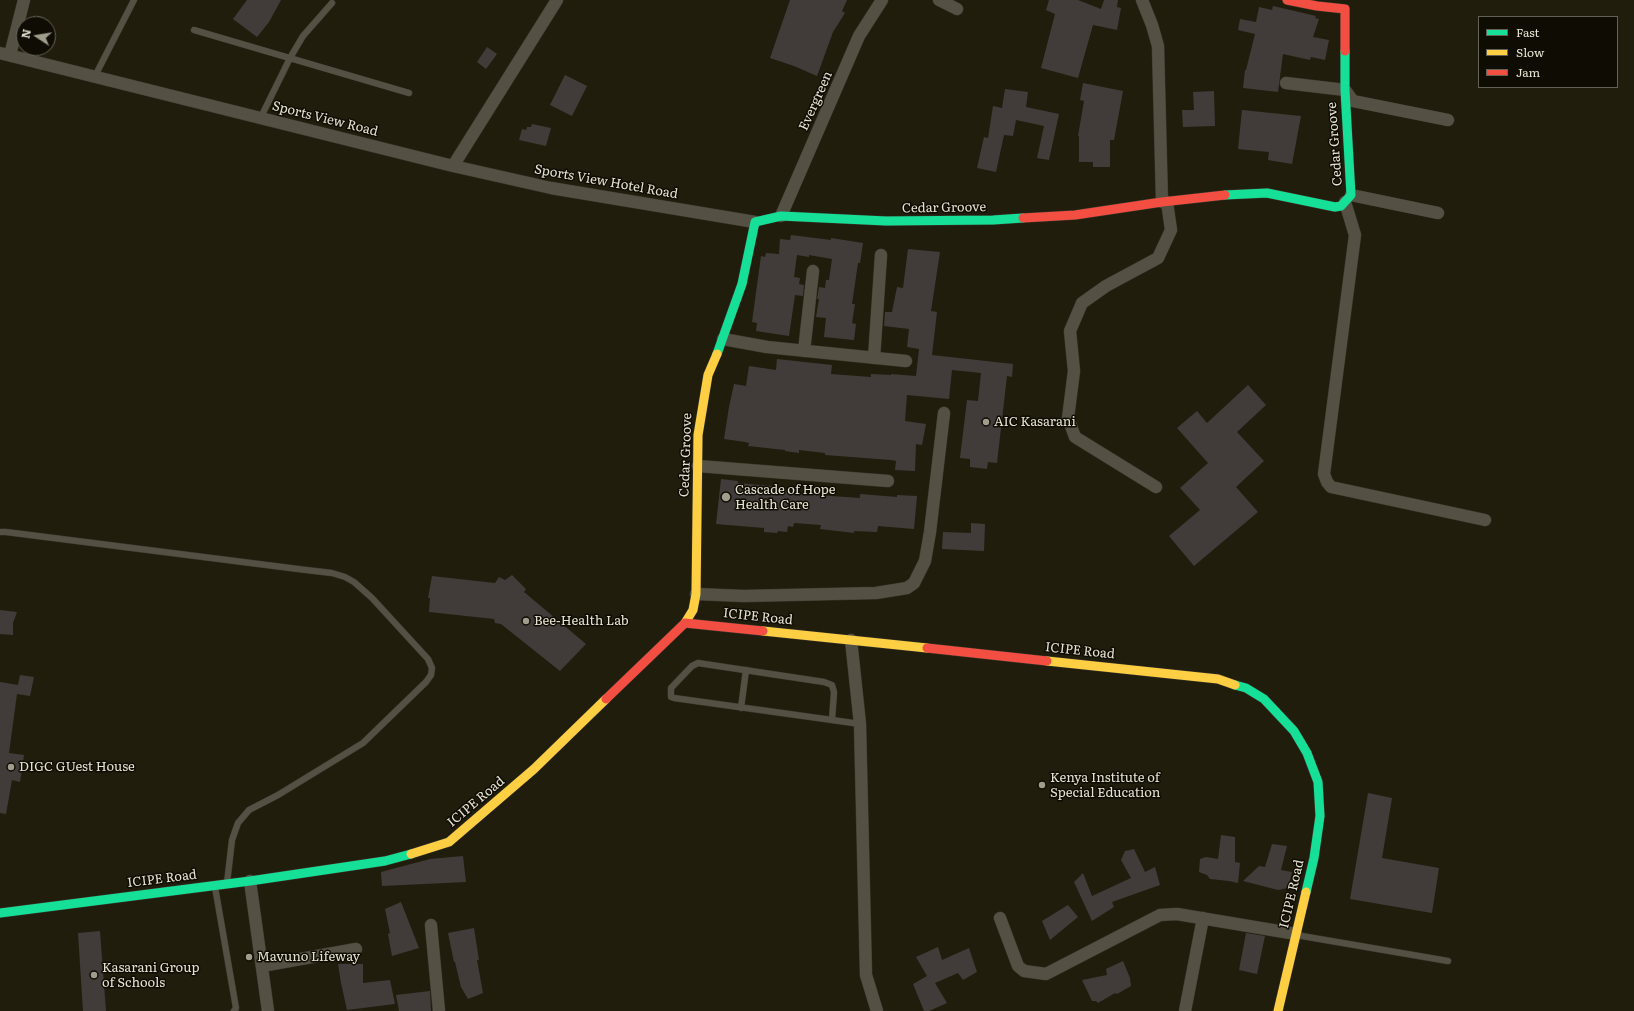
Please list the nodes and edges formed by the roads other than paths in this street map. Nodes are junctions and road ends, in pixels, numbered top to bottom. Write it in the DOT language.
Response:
graph roads {
  1 [pos="24,0"];
  2 [pos="134,0"];
  3 [pos="557,0"];
  4 [pos="882,0"];
  5 [pos="940,0"];
  6 [pos="1142,0"];
  7 [pos="1287,0"];
  8 [pos="332,3"];
  9 [pos="957,9"];
  10 [pos="194,30"];
  11 [pos="5,54"];
  12 [pos="290,58"];
  13 [pos="95,76"];
  14 [pos="1286,83"];
  15 [pos="1345,90"];
  16 [pos="409,93"];
  17 [pos="261,117"];
  18 [pos="1448,120"];
  19 [pos="453,166"];
  20 [pos="1348,198"];
  21 [pos="1164,202"];
  22 [pos="1438,213"];
  23 [pos="781,216"];
  24 [pos="755,222"];
  25 [pos="881,255"];
  26 [pos="813,271"];
  27 [pos="723,339"];
  28 [pos="804,351"];
  29 [pos="874,358"];
  30 [pos="906,361"];
  31 [pos="944,413"];
  32 [pos="698,466"];
  33 [pos="888,481"];
  34 [pos="1156,487"];
  35 [pos="1485,520"];
  36 [pos="0,532"];
  37 [pos="696,594"];
  38 [pos="684,623"];
  39 [pos="851,640"];
  40 [pos="746,670"];
  41 [pos="741,708"];
  42 [pos="832,720"];
  43 [pos="860,724"];
  44 [pos="250,881"];
  45 [pos="226,884"];
  46 [pos="215,886"];
  47 [pos="0,913"];
  48 [pos="1000,918"];
  49 [pos="1203,918"];
  50 [pos="430,925"];
  51 [pos="1296,934"];
  52 [pos="356,948"];
  53 [pos="1448,962"];
  54 [pos="262,966"];
  55 [pos="234,1011"];
  56 [pos="268,1011"];
  57 [pos="439,1011"];
  58 [pos="877,1011"];
  59 [pos="1185,1011"];
  60 [pos="1278,1011"];
  1 -- 11 [label="street"];
  2 -- 13 [label="lane"];
  3 -- 19 [label="street"];
  4 -- 23 [label="street, Evergreen"];
  5 -- 9 [label="street"];
  6 -- 21 [label="street"];
  7 -- 15 [label="street, Cedar Groove"];
  8 -- 12 [label="lane"];
  10 -- 12 [label="lane"];
  11 -- 13 [label="street, Sports View Road"];
  12 -- 16 [label="lane"];
  12 -- 17 [label="lane"];
  13 -- 17 [label="street, Sports View Road"];
  14 -- 15 [label="street"];
  15 -- 18 [label="street"];
  15 -- 20 [label="street, Cedar Groove"];
  17 -- 19 [label="street, Sports View Road"];
  19 -- 24 [label="street, Sports View Hotel Road"];
  20 -- 21 [label="street, Cedar Groove"];
  20 -- 22 [label="street"];
  20 -- 35 [label="street"];
  21 -- 23 [label="street, Cedar Groove"];
  21 -- 34 [label="street"];
  23 -- 24 [label="street, Cedar Groove"];
  24 -- 27 [label="street, Cedar Groove"];
  25 -- 29 [label="street"];
  26 -- 28 [label="street"];
  27 -- 28 [label="street"];
  27 -- 32 [label="street, Cedar Groove"];
  28 -- 29 [label="street"];
  29 -- 30 [label="street"];
  31 -- 37 [label="street"];
  32 -- 33 [label="street"];
  32 -- 37 [label="street, Cedar Groove"];
  36 -- 45 [label="lane"];
  37 -- 38 [label="street, Cedar Groove"];
  38 -- 39 [label="street, ICIPE Road"];
  38 -- 44 [label="street, ICIPE Road"];
  39 -- 43 [label="street"];
  39 -- 51 [label="street, ICIPE Road"];
  40 -- 41 [label="lane"];
  40 -- 41 [label="lane"];
  40 -- 42 [label="lane"];
  41 -- 42 [label="lane"];
  42 -- 43 [label="lane"];
  43 -- 58 [label="street"];
  44 -- 45 [label="street, ICIPE Road"];
  44 -- 54 [label="street"];
  45 -- 46 [label="street, ICIPE Road"];
  46 -- 47 [label="street, ICIPE Road"];
  46 -- 55 [label="lane"];
  48 -- 49 [label="street"];
  49 -- 51 [label="street"];
  49 -- 59 [label="street"];
  50 -- 57 [label="street"];
  51 -- 53 [label="lane"];
  51 -- 60 [label="street, ICIPE Road"];
  52 -- 54 [label="street"];
  54 -- 56 [label="street"];
}
